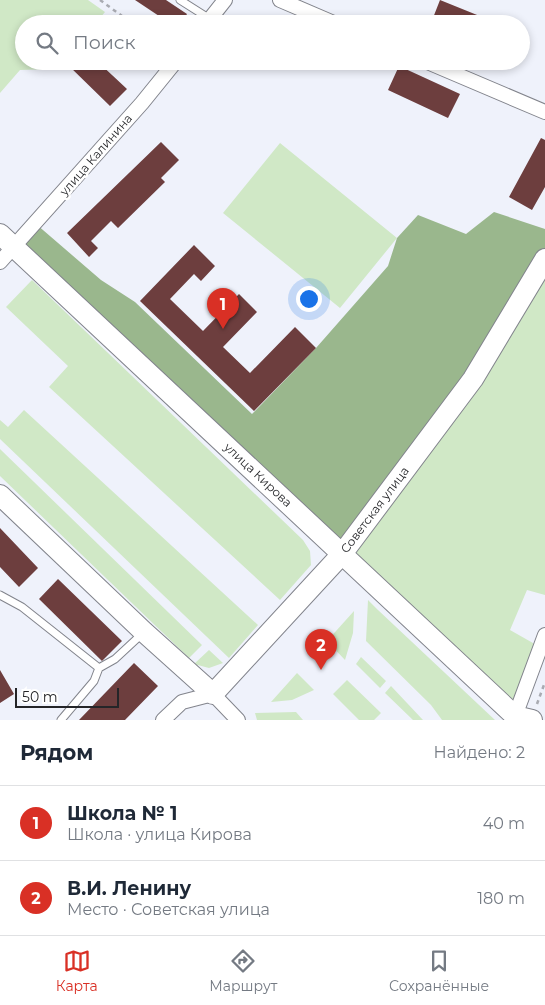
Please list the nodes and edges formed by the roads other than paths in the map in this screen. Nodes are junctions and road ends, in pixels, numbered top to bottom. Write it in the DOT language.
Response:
graph roads {
  1 [pos="180,0"];
  2 [pos="225,0"];
  3 [pos="280,0"];
  4 [pos="199,15"];
  5 [pos="213,15"];
  6 [pos="315,15"];
  7 [pos="169,70"];
  8 [pos="446,70"];
  9 [pos="545,112"];
  10 [pos="5,248"];
  11 [pos="545,259"];
  12 [pos="0,495"];
  13 [pos="342,554"];
  14 [pos="0,595"];
  15 [pos="144,632"];
  16 [pos="545,635"];
  17 [pos="99,668"];
  18 [pos="214,694"];
  19 [pos="524,715"];
  20 [pos="61,720"];
  21 [pos="163,720"];
  22 [pos="238,720"];
  1 -- 4 [label="lane"];
  2 -- 5 [label="street"];
  3 -- 6 [label="street"];
  7 -- 10 [label="street, улица Калинина"];
  8 -- 9 [label="street"];
  10 -- 13 [label="street, улица Кирова"];
  11 -- 13 [label="street, Советская улица"];
  12 -- 15 [label="street"];
  13 -- 18 [label="street, Советская улица"];
  13 -- 19 [label="street, улица Кирова"];
  14 -- 17 [label="lane"];
  15 -- 17 [label="lane"];
  15 -- 18 [label="street"];
  16 -- 19 [label="street"];
  17 -- 20 [label="lane"];
  18 -- 21 [label="street"];
  18 -- 22 [label="street"];
}
